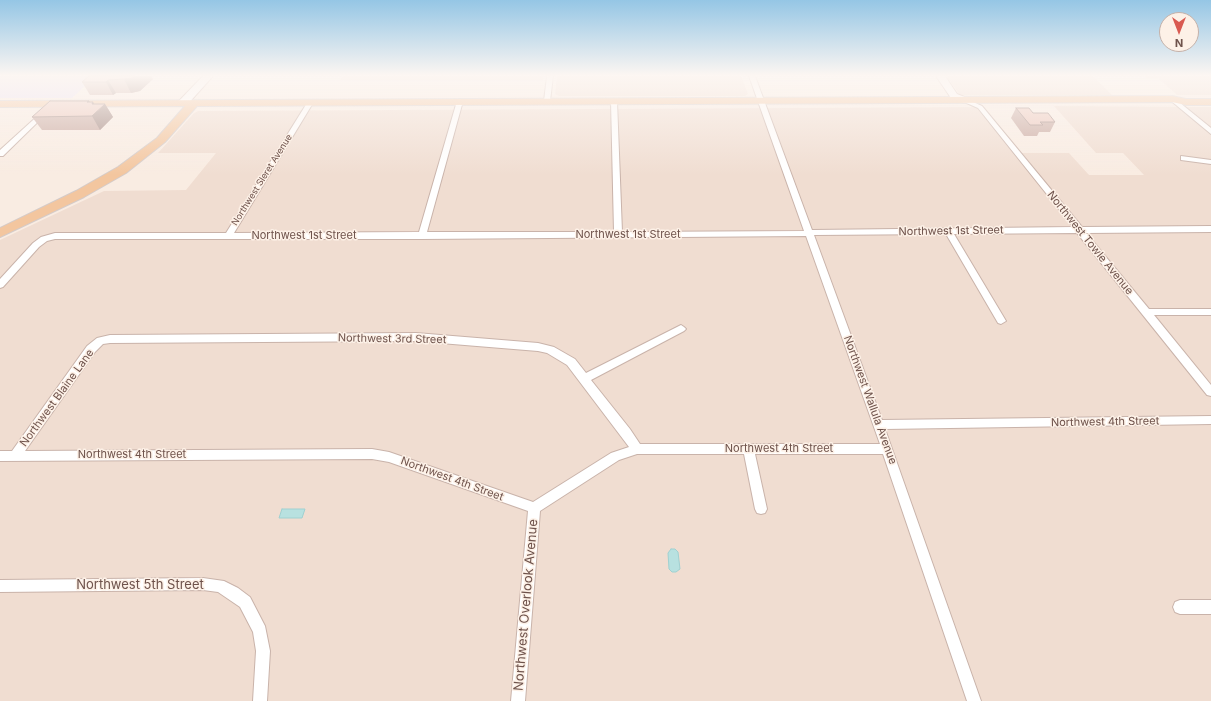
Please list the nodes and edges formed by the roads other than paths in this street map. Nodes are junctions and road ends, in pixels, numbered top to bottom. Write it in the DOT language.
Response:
graph roads {
  1 [pos="49,109"];
  2 [pos="177,109"];
  3 [pos="189,109"];
  4 [pos="306,109"];
  5 [pos="458,109"];
  6 [pos="614,109"];
  7 [pos="763,109"];
  8 [pos="981,109"];
  9 [pos="1183,109"];
  10 [pos="1211,132"];
  11 [pos="0,154"];
  12 [pos="1184,158"];
  13 [pos="1211,162"];
  14 [pos="0,224"];
  15 [pos="1211,229"];
  16 [pos="1080,230"];
  17 [pos="949,232"];
  18 [pos="0,233"];
  19 [pos="809,234"];
  20 [pos="618,235"];
  21 [pos="228,236"];
  22 [pos="422,236"];
  23 [pos="0,285"];
  24 [pos="1146,312"];
  25 [pos="1211,312"];
  26 [pos="1000,321"];
  27 [pos="680,329"];
  28 [pos="100,341"];
  29 [pos="584,379"];
  30 [pos="1211,392"];
  31 [pos="1211,420"];
  32 [pos="878,424"];
  33 [pos="887,448"];
  34 [pos="637,449"];
  35 [pos="749,450"];
  36 [pos="0,456"];
  37 [pos="15,456"];
  38 [pos="534,508"];
  39 [pos="761,509"];
  40 [pos="0,586"];
  41 [pos="1180,607"];
  42 [pos="1211,607"];
  43 [pos="260,701"];
  44 [pos="518,701"];
  45 [pos="974,701"];
  1 -- 11 [label="street"];
  2 -- 14 [label="main road"];
  3 -- 18 [label="main road"];
  4 -- 21 [label="street, Northwest Sleret Avenue"];
  5 -- 22 [label="street"];
  6 -- 20 [label="street"];
  7 -- 19 [label="street, Northwest Wallula Avenue"];
  8 -- 16 [label="street, Northwest Towle Avenue"];
  9 -- 10 [label="street"];
  12 -- 13 [label="street"];
  15 -- 16 [label="street, Northwest 1st Street"];
  16 -- 17 [label="street, Northwest 1st Street"];
  16 -- 24 [label="street, Northwest Towle Avenue"];
  17 -- 19 [label="street, Northwest 1st Street"];
  17 -- 26 [label="street"];
  19 -- 20 [label="street, Northwest 1st Street"];
  19 -- 32 [label="street, Northwest Wallula Avenue"];
  20 -- 22 [label="street, Northwest 1st Street"];
  21 -- 22 [label="street, Northwest 1st Street"];
  21 -- 23 [label="street, Northwest 1st Street"];
  24 -- 25 [label="street"];
  24 -- 30 [label="street, Northwest Towle Avenue"];
  27 -- 29 [label="street"];
  28 -- 29 [label="street, Northwest 3rd Street"];
  28 -- 37 [label="street, Northwest Blaine Lane"];
  29 -- 34 [label="street, Northwest 3rd Street"];
  31 -- 32 [label="street, Northwest 4th Street"];
  32 -- 33 [label="street, Northwest Wallula Avenue"];
  33 -- 35 [label="street, Northwest 4th Street"];
  33 -- 45 [label="street, Northwest Wallula Avenue"];
  34 -- 35 [label="street, Northwest 4th Street"];
  34 -- 38 [label="street, Northwest 4th Street"];
  35 -- 39 [label="street"];
  36 -- 37 [label="street, Northwest 4th Street"];
  37 -- 38 [label="street, Northwest 4th Street"];
  38 -- 44 [label="street, Northwest Overlook Avenue"];
  40 -- 43 [label="street, Northwest 5th Street"];
  41 -- 42 [label="street"];
}
